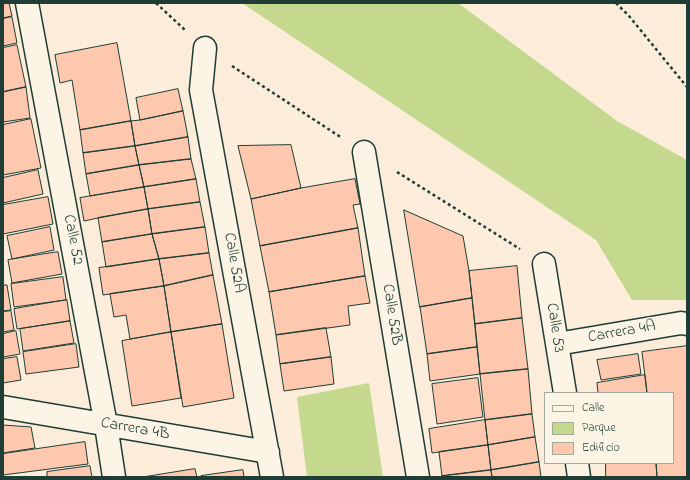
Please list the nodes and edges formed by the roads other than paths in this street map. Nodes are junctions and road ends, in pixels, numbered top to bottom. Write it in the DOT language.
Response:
graph roads {
  1 [pos="27,3"];
  2 [pos="205,48"];
  3 [pos="364,152"];
  4 [pos="544,264"];
  5 [pos="687,324"];
  6 [pos="557,344"];
  7 [pos="565,392"];
  8 [pos="3,407"];
  9 [pos="106,425"];
  10 [pos="268,452"];
  11 [pos="577,464"];
  12 [pos="114,477"];
  13 [pos="272,477"];
  14 [pos="418,477"];
  15 [pos="579,477"];
  1 -- 9 [label="street, Calle 52"];
  2 -- 10 [label="street, Calle 52A"];
  3 -- 14 [label="street, Calle 52B"];
  4 -- 6 [label="street, Calle 53"];
  5 -- 6 [label="street, Carrera 4A"];
  6 -- 7 [label="street, Calle 53"];
  8 -- 9 [label="street, Carrera 4B"];
  9 -- 10 [label="street, Carrera 4B"];
  9 -- 12 [label="street, Calle 52"];
  10 -- 13 [label="street, Calle 52A"];
  11 -- 15 [label="street"];
}
